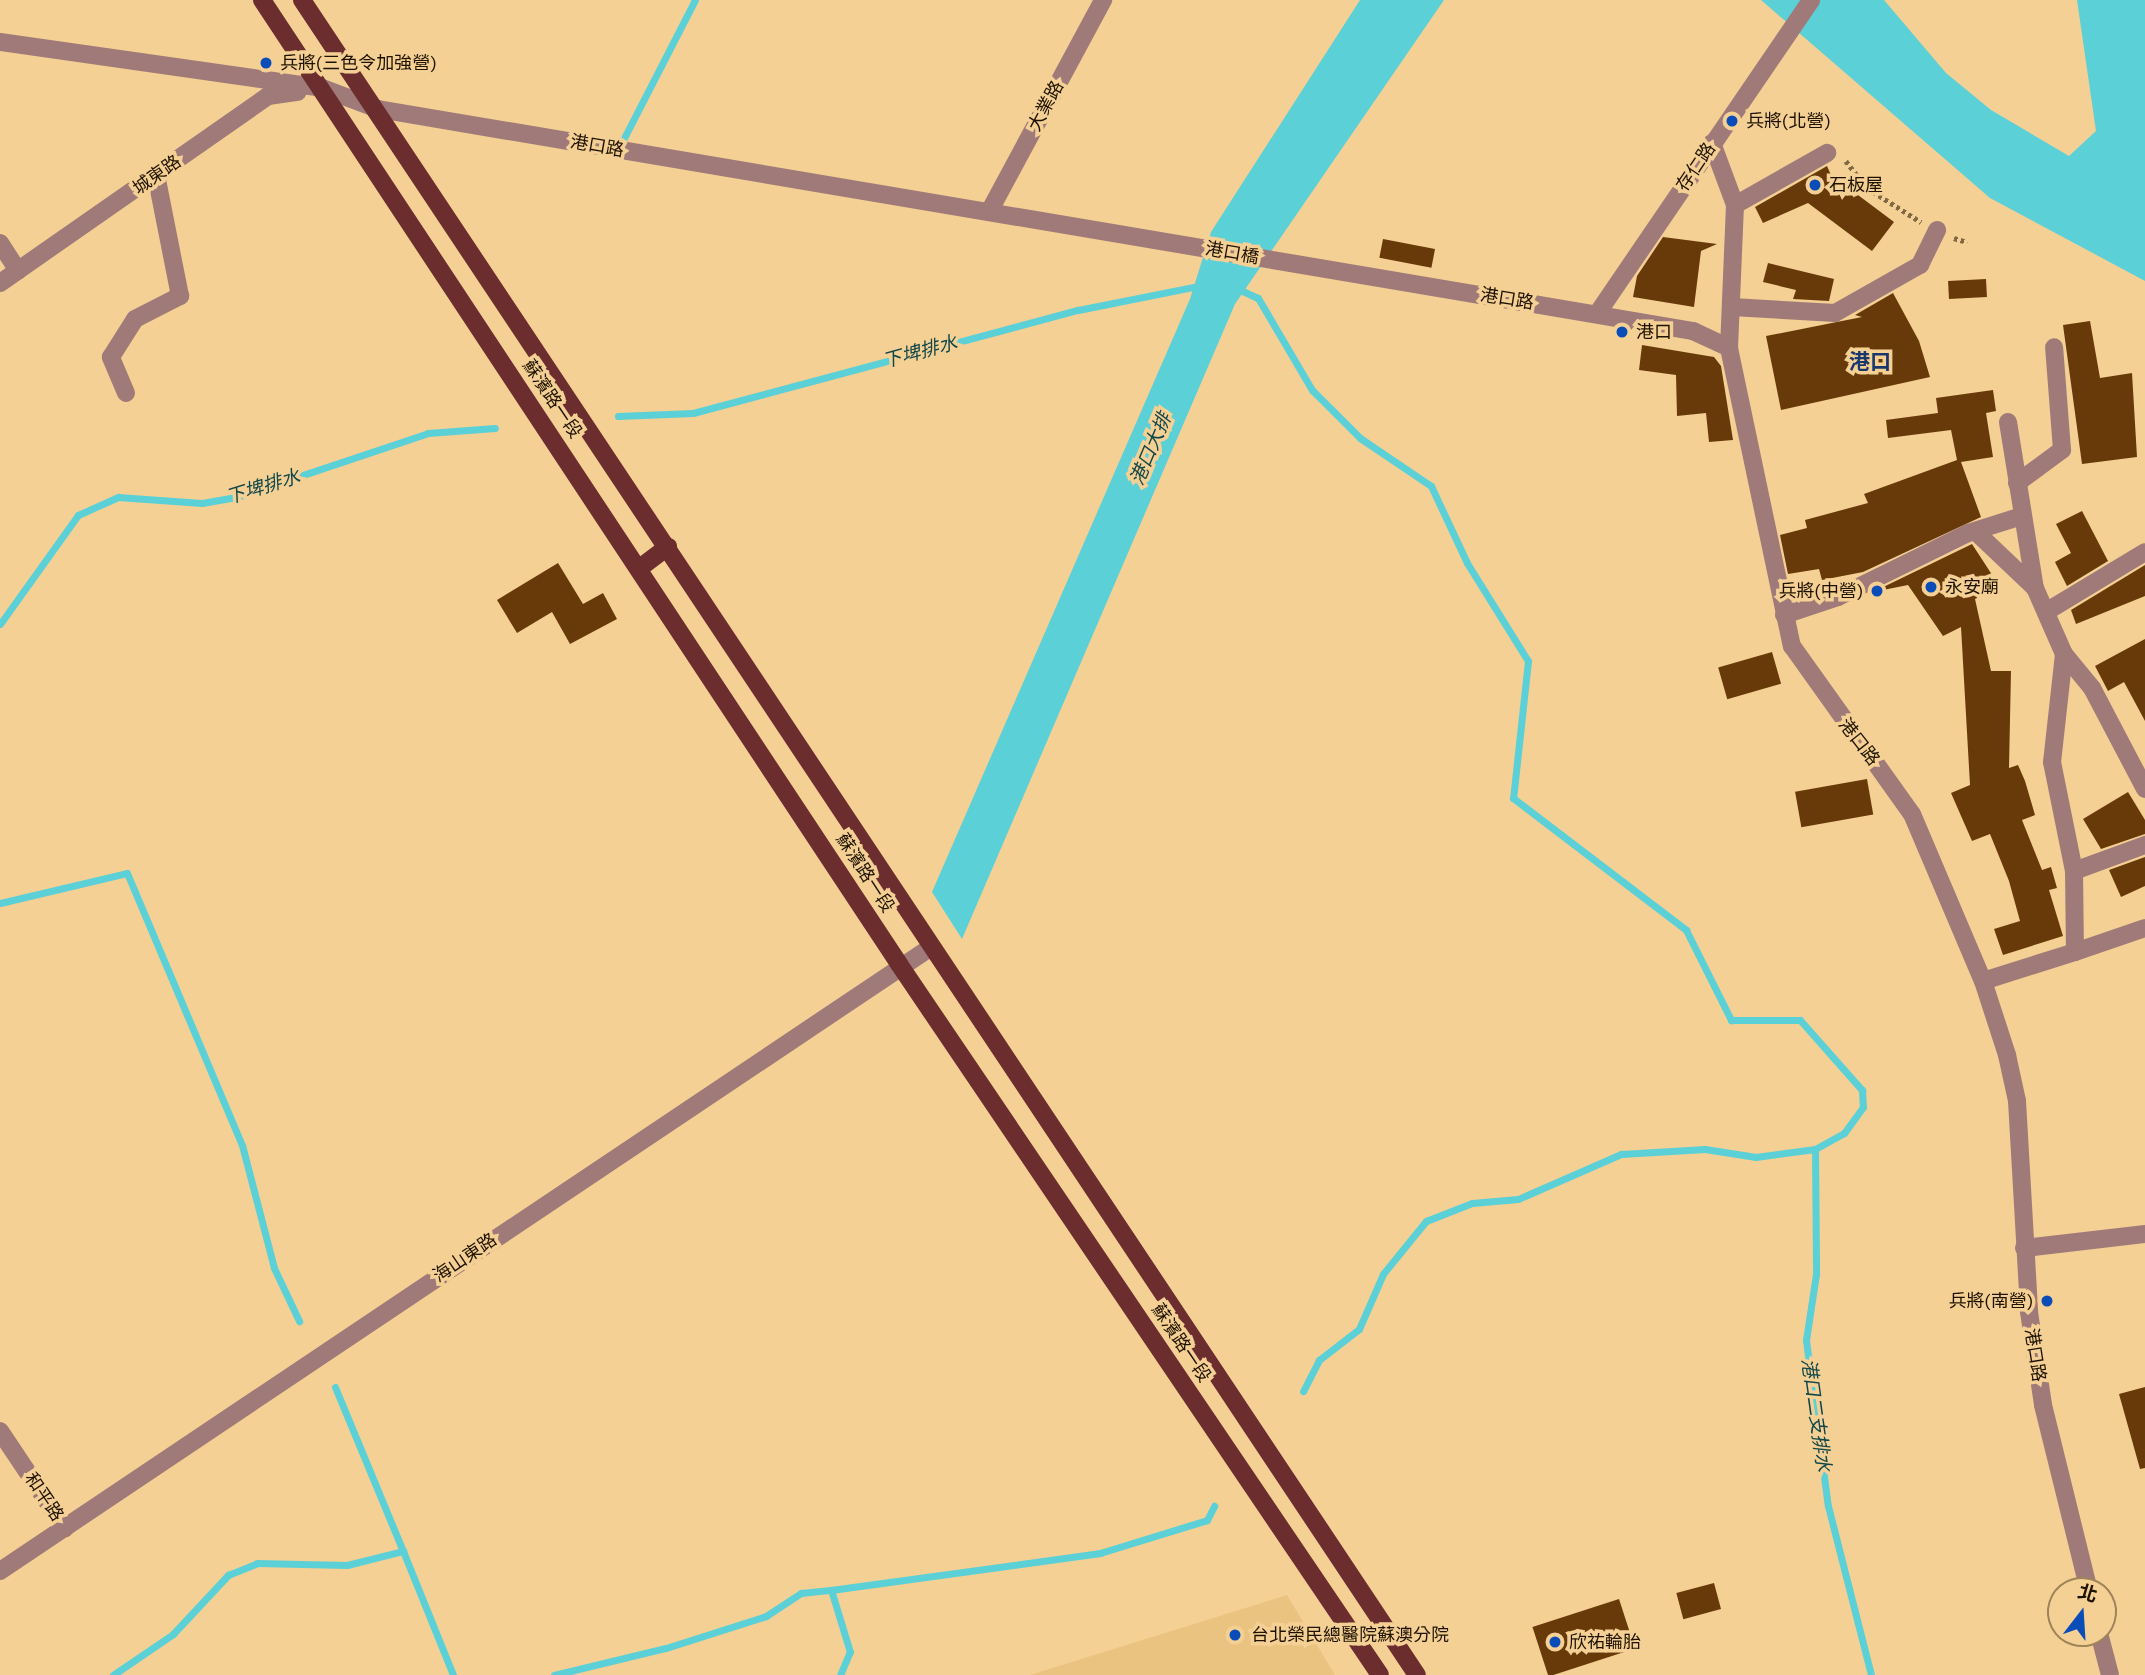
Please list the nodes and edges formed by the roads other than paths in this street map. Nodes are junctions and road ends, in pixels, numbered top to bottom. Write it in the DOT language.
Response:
graph roads {
  1 [pos="262,0"];
  2 [pos="302,0"];
  3 [pos="1103,0"];
  4 [pos="1811,0"];
  5 [pos="0,42"];
  6 [pos="322,89"];
  7 [pos="378,109"];
  8 [pos="1712,143"];
  9 [pos="1826,153"];
  10 [pos="156,175"];
  11 [pos="1735,205"];
  12 [pos="989,212"];
  13 [pos="1937,230"];
  14 [pos="0,243"];
  15 [pos="1196,246"];
  16 [pos="1268,259"];
  17 [pos="19,271"];
  18 [pos="0,283"];
  19 [pos="1732,307"];
  20 [pos="1597,314"];
  21 [pos="1729,348"];
  22 [pos="2054,348"];
  23 [pos="127,393"];
  24 [pos="2008,422"];
  25 [pos="2017,483"];
  26 [pos="2022,516"];
  27 [pos="1976,532"];
  28 [pos="668,547"];
  29 [pos="2145,552"];
  30 [pos="641,568"];
  31 [pos="2035,588"];
  32 [pos="2049,610"];
  33 [pos="1784,615"];
  34 [pos="2064,654"];
  35 [pos="2145,789"];
  36 [pos="2145,845"];
  37 [pos="2074,871"];
  38 [pos="2145,929"];
  39 [pos="931,947"];
  40 [pos="2075,952"];
  41 [pos="899,964"];
  42 [pos="1983,981"];
  43 [pos="2145,1234"];
  44 [pos="2024,1248"];
  45 [pos="0,1431"];
  46 [pos="65,1528"];
  47 [pos="0,1571"];
  48 [pos="2086,1577"];
  49 [pos="2103,1647"];
  50 [pos="1380,1675"];
  51 [pos="1417,1675"];
  52 [pos="2110,1675"];
  1 -- 6 [label="main road, 蘇濱路一段"];
  2 -- 7 [label="main road, 蘇濱路一段"];
  3 -- 12 [label="street, 大業路"];
  4 -- 8 [label="street, 存仁路"];
  5 -- 6 [label="street, 港口路"];
  6 -- 7 [label="street, 港口路"];
  6 -- 10 [label="street, 城東路"];
  6 -- 30 [label="main road, 蘇濱路一段"];
  7 -- 12 [label="street, 港口路"];
  7 -- 28 [label="main road, 蘇濱路一段"];
  8 -- 11 [label="street"];
  8 -- 20 [label="street, 存仁路"];
  9 -- 11 [label="street"];
  10 -- 17 [label="street, 城東路"];
  10 -- 23 [label="street"];
  11 -- 19 [label="street"];
  12 -- 15 [label="street, 港口路"];
  13 -- 19 [label="street"];
  14 -- 17 [label="street"];
  15 -- 16 [label="street, 港口橋"];
  16 -- 20 [label="street, 港口路"];
  17 -- 18 [label="street, 城東路"];
  19 -- 21 [label="street"];
  20 -- 21 [label="street, 港口路"];
  21 -- 33 [label="street, 港口路"];
  22 -- 25 [label="street"];
  24 -- 25 [label="street"];
  25 -- 26 [label="street"];
  26 -- 27 [label="street"];
  26 -- 31 [label="street"];
  27 -- 31 [label="street"];
  27 -- 33 [label="street"];
  28 -- 30 [label="main road"];
  28 -- 39 [label="main road, 蘇濱路一段"];
  29 -- 32 [label="street"];
  30 -- 41 [label="main road, 蘇濱路一段"];
  31 -- 32 [label="street"];
  32 -- 34 [label="street"];
  33 -- 42 [label="street, 港口路"];
  34 -- 35 [label="street"];
  34 -- 37 [label="street"];
  36 -- 37 [label="street"];
  37 -- 40 [label="street"];
  38 -- 40 [label="street"];
  39 -- 41 [label="street, 海山東路"];
  39 -- 51 [label="main road, 蘇濱路一段"];
  40 -- 42 [label="street"];
  41 -- 46 [label="street, 海山東路"];
  41 -- 50 [label="main road, 蘇濱路一段"];
  42 -- 44 [label="street, 港口路"];
  43 -- 44 [label="street"];
  44 -- 48 [label="street, 港口路"];
  45 -- 46 [label="street, 和平路"];
  46 -- 47 [label="street, 海山東路"];
  49 -- 52 [label="street"];
}
